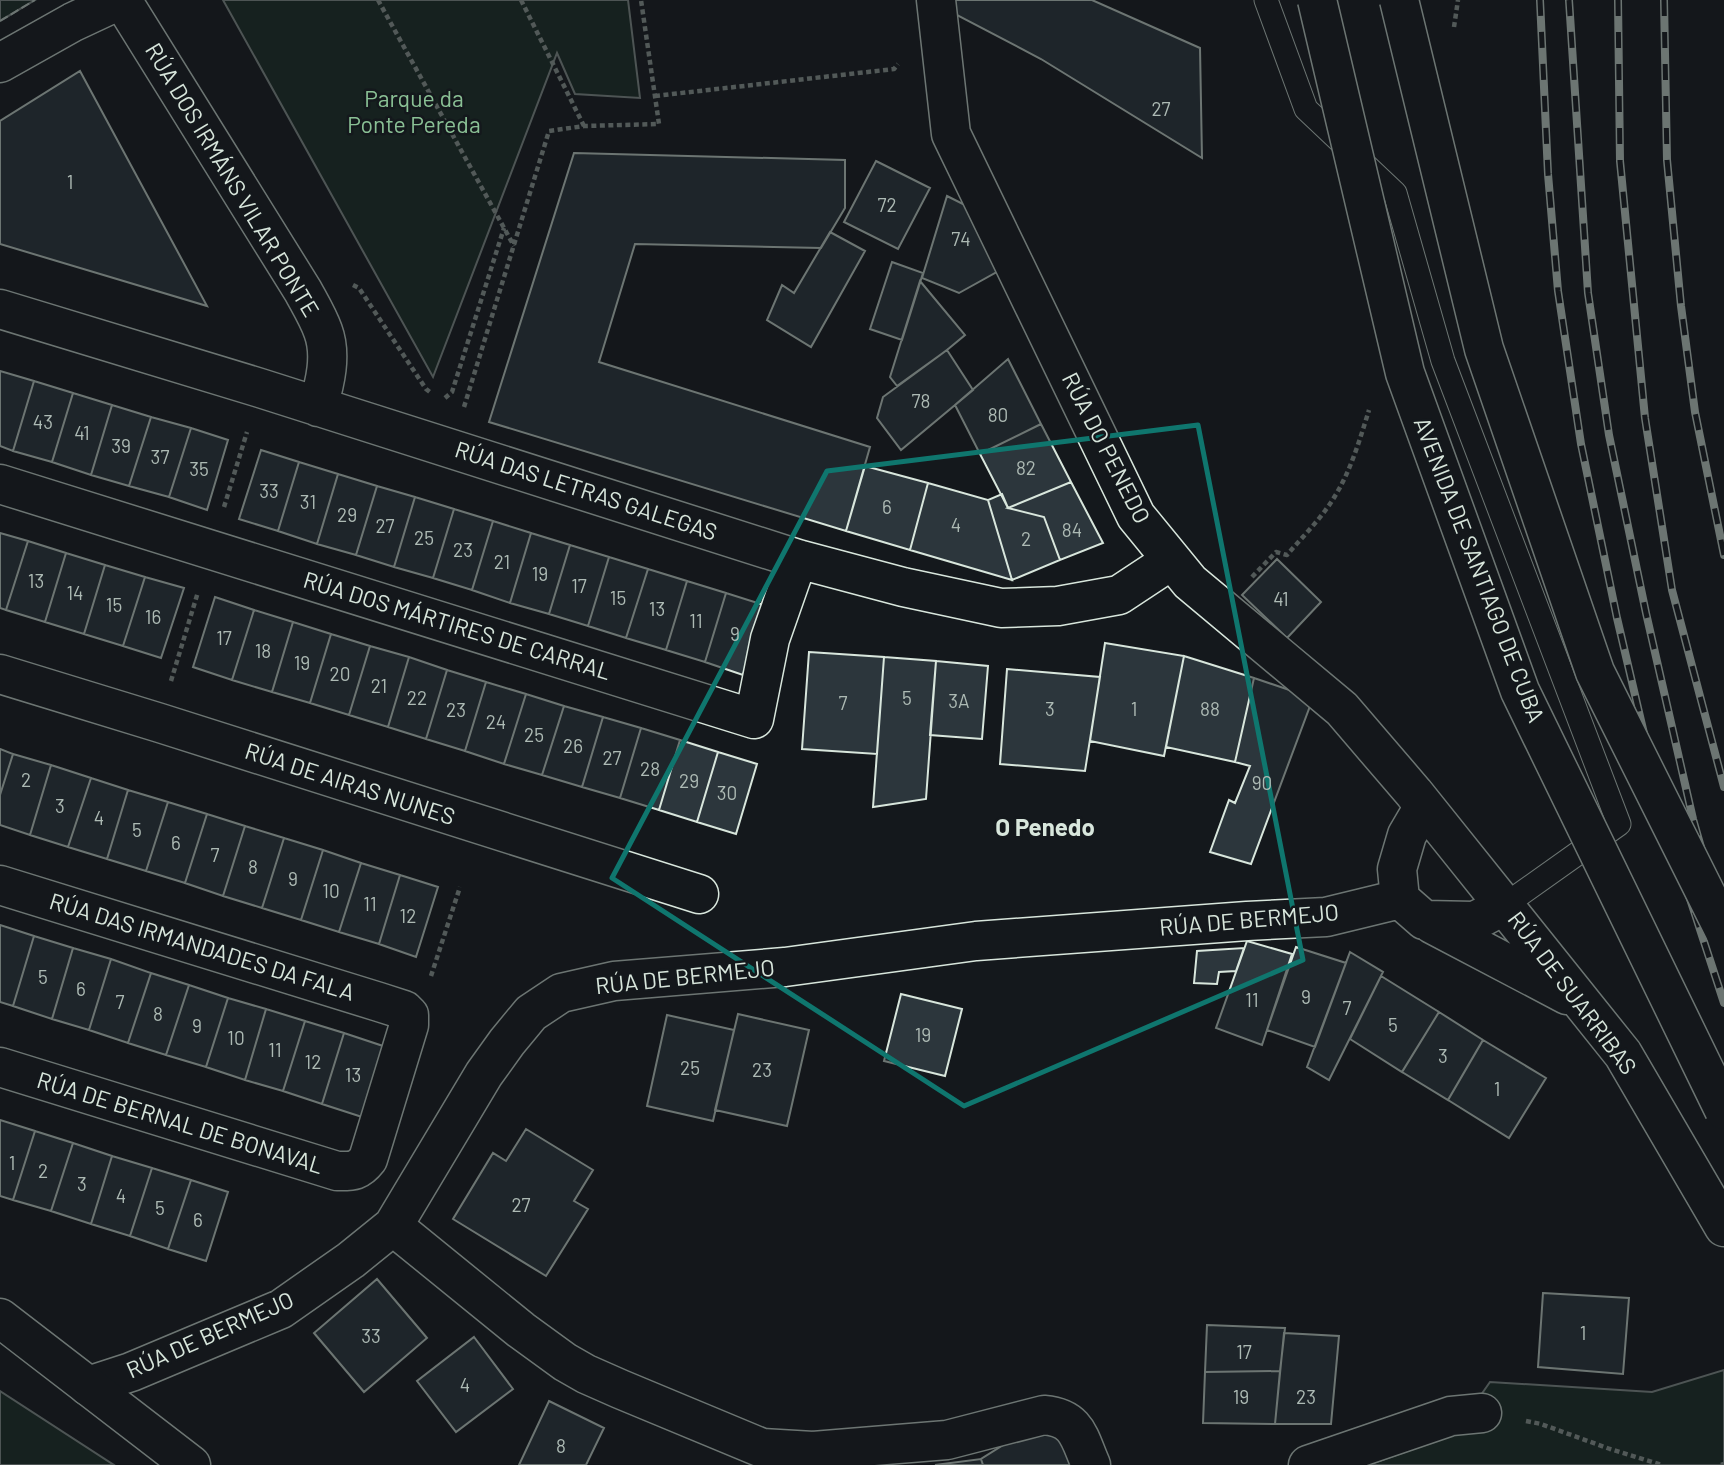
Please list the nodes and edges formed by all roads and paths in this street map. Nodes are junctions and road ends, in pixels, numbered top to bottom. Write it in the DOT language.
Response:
graph roads {
  1 [pos="121,0"];
  2 [pos="378,0"];
  3 [pos="521,0"];
  4 [pos="641,0"];
  5 [pos="936,0"];
  6 [pos="1266,0"];
  7 [pos="1317,0"];
  8 [pos="1399,0"];
  9 [pos="901,60"];
  10 [pos="0,63"];
  11 [pos="655,96"];
  12 [pos="584,126"];
  13 [pos="504,228"];
  14 [pos="514,246"];
  15 [pos="351,284"];
  16 [pos="0,309"];
  17 [pos="1372,398"];
  18 [pos="318,407"];
  19 [pos="462,412"];
  20 [pos="0,484"];
  21 [pos="798,559"];
  22 [pos="1172,560"];
  23 [pos="1222,609"];
  24 [pos="0,674"];
  25 [pos="1424,806"];
  26 [pos="0,885"];
  27 [pos="460,887"];
  28 [pos="699,894"];
  29 [pos="1504,905"];
  30 [pos="1412,909"];
  31 [pos="1724,930"];
  32 [pos="416,997"];
  33 [pos="1582,1003"];
  34 [pos="0,1068"];
  35 [pos="1724,1110"];
  36 [pos="393,1226"];
  37 [pos="1724,1227"];
  38 [pos="0,1318"];
  39 [pos="88,1386"];
  40 [pos="1482,1413"];
  41 [pos="191,1465"];
  42 [pos="1091,1465"];
  43 [pos="1308,1465"];
  44 [pos="1662,1465"];
  1 -- 10 [label="main road"];
  1 -- 18 [label="main road, RÚA DOS IRMÁNS VILAR PONTE"];
  2 -- 13 [label="path"];
  3 -- 12 [label="path"];
  4 -- 11 [label="path"];
  5 -- 22 [label="main road, RÚA DO PENEDO"];
  6 -- 29 [label="lane"];
  7 -- 35 [label="main road, AVENIDA DE SANTIAGO DE CUBA, bridge"];
  8 -- 31 [label="main road, bridge"];
  9 -- 11 [label="path"];
  11 -- 12 [label="path"];
  12 -- 14 [label="path"];
  13 -- 14 [label="path"];
  13 -- 15 [label="path"];
  14 -- 19 [label="path"];
  16 -- 18 [label="main road, RÚA DAS LETRAS GALEGAS"];
  17 -- 23 [label="path"];
  18 -- 21 [label="main road, RÚA DAS LETRAS GALEGAS"];
  20 -- 21 [label="main road, RÚA DOS MÁRTIRES DE CARRAL"];
  21 -- 22 [label="main road, RÚA DAS LETRAS GALEGAS"];
  22 -- 23 [label="main road, RÚA DO PENEDO"];
  23 -- 25 [label="main road, RÚA DO PENEDO"];
  24 -- 28 [label="main road, RÚA DE AIRAS NUNES"];
  25 -- 29 [label="main road, RÚA DO PENEDO"];
  25 -- 30 [label="main road"];
  26 -- 32 [label="main road, RÚA DAS IRMANDADES DA FALA"];
  27 -- 32 [label="path"];
  29 -- 30 [label="main road, RÚA DE BERMEJO"];
  29 -- 33 [label="main road, RÚA DE SUARRIBAS"];
  30 -- 33 [label="main road"];
  30 -- 36 [label="main road, RÚA DE BERMEJO"];
  32 -- 34 [label="main road, RÚA DE BERNAL DE BONAVAL"];
  33 -- 37 [label="main road, RÚA DE SUARRIBAS"];
  36 -- 39 [label="main road, RÚA DE BERMEJO"];
  36 -- 42 [label="main road"];
  38 -- 39 [label="main road"];
  39 -- 41 [label="main road"];
  40 -- 43 [label="main road"];
  40 -- 44 [label="path"];
}
